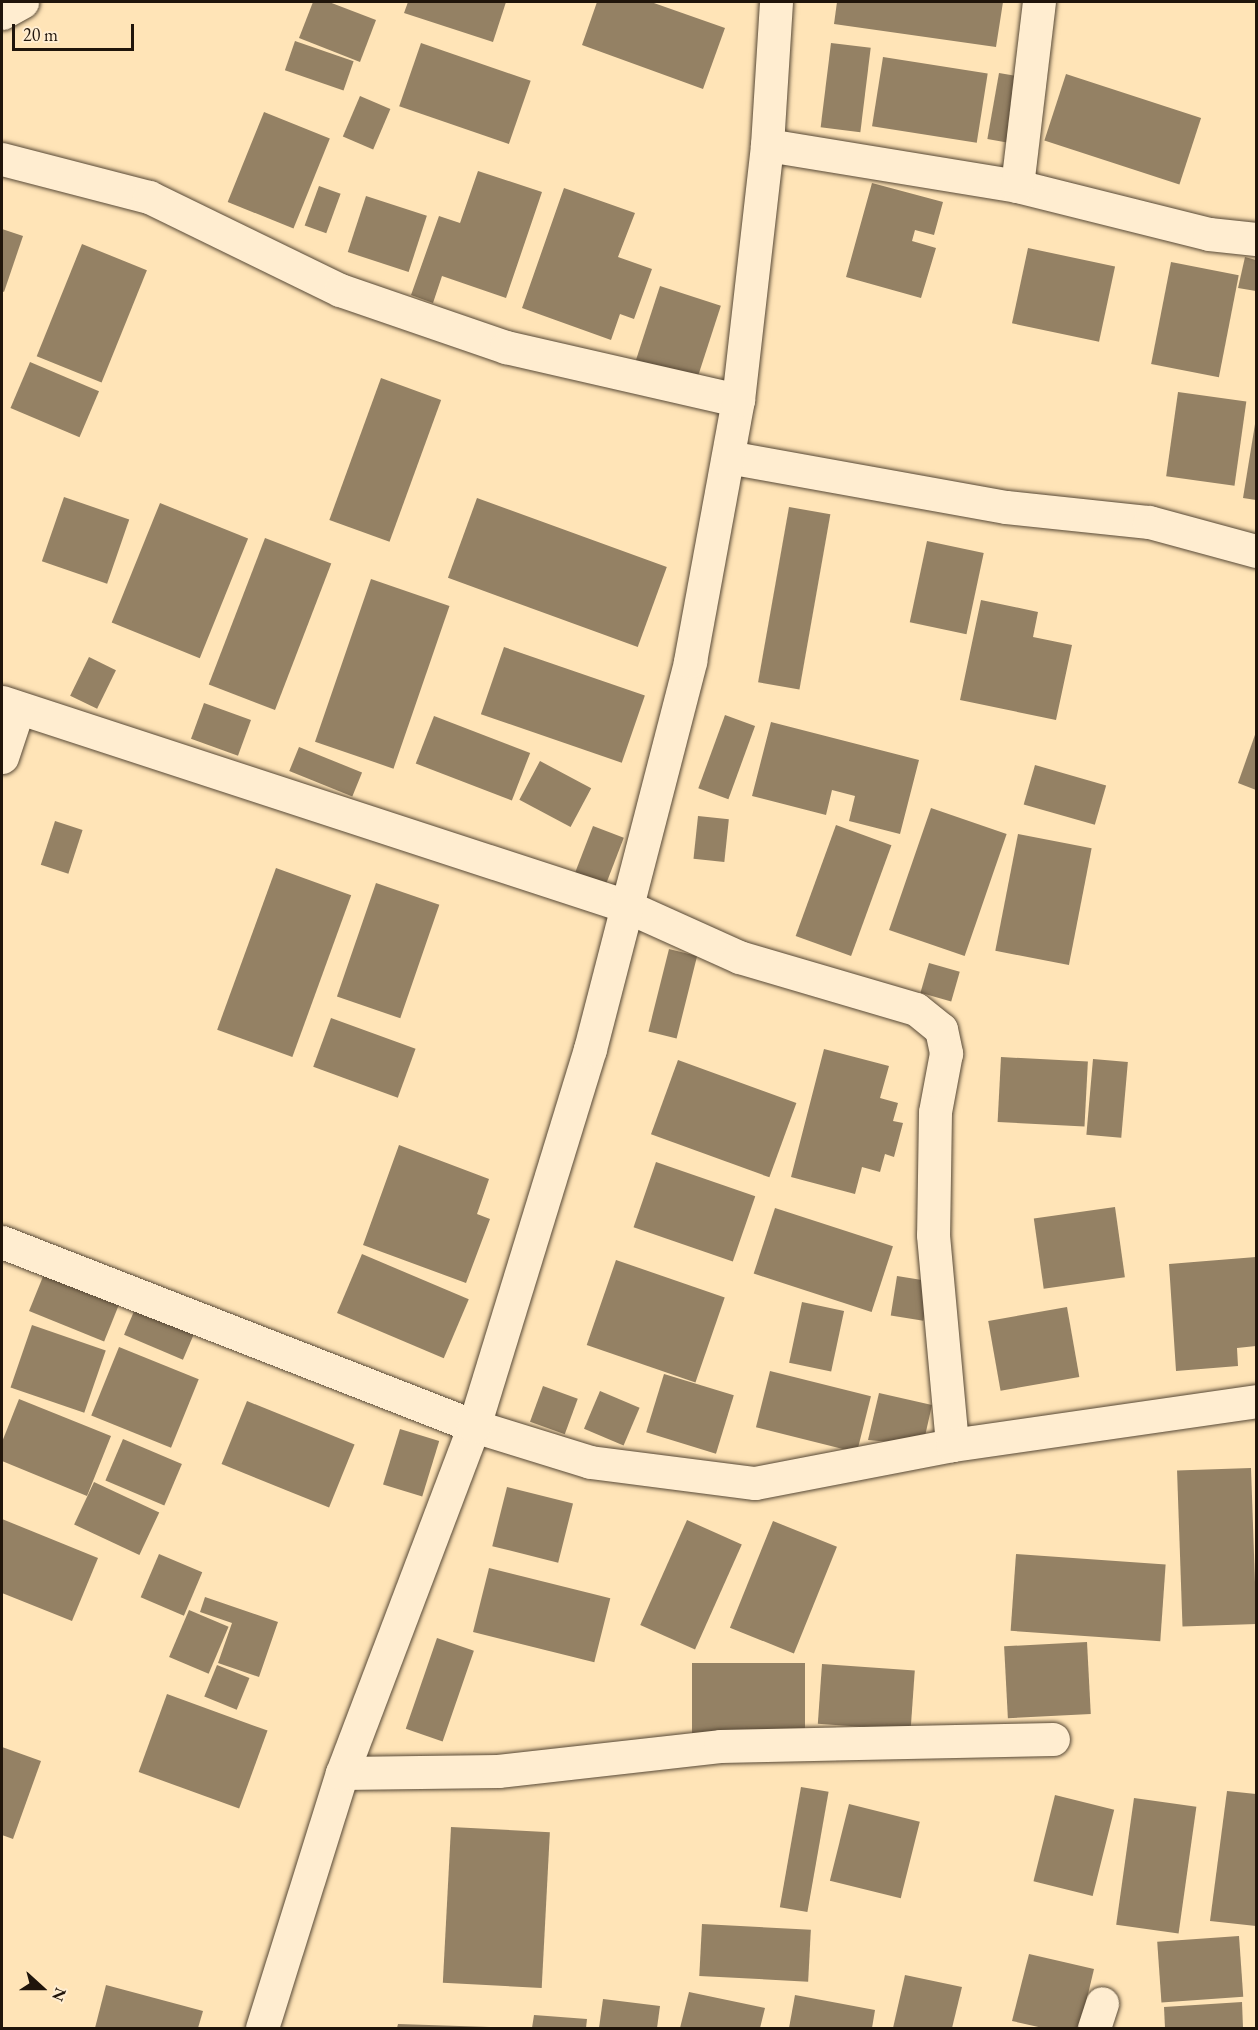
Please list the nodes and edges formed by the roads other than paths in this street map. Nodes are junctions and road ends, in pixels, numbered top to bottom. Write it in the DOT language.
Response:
graph roads {
  1 [pos="22,2"];
  2 [pos="776,2"];
  3 [pos="1039,2"];
  4 [pos="2,13"];
  5 [pos="767,145"];
  6 [pos="2,159"];
  7 [pos="1017,186"];
  8 [pos="1257,239"];
  9 [pos="738,400"];
  10 [pos="728,457"];
  11 [pos="1257,551"];
  12 [pos="10,705"];
  13 [pos="2,757"];
  14 [pos="626,906"];
  15 [pos="2,1242"];
  16 [pos="1257,1401"];
  17 [pos="474,1426"];
  18 [pos="951,1445"];
  19 [pos="1053,1739"];
  20 [pos="342,1773"];
  21 [pos="262,2028"];
  1 -- 4 [label="street"];
  2 -- 5 [label="street"];
  3 -- 7 [label="street"];
  5 -- 7 [label="street"];
  5 -- 9 [label="street"];
  6 -- 9 [label="street"];
  7 -- 8 [label="street"];
  9 -- 10 [label="street"];
  10 -- 11 [label="street"];
  10 -- 14 [label="street"];
  12 -- 13 [label="street"];
  12 -- 14 [label="street"];
  14 -- 17 [label="street"];
  14 -- 18 [label="street"];
  15 -- 17 [label="street"];
  16 -- 18 [label="street"];
  17 -- 18 [label="street"];
  17 -- 20 [label="street"];
  19 -- 20 [label="street"];
  20 -- 21 [label="street"];
}
